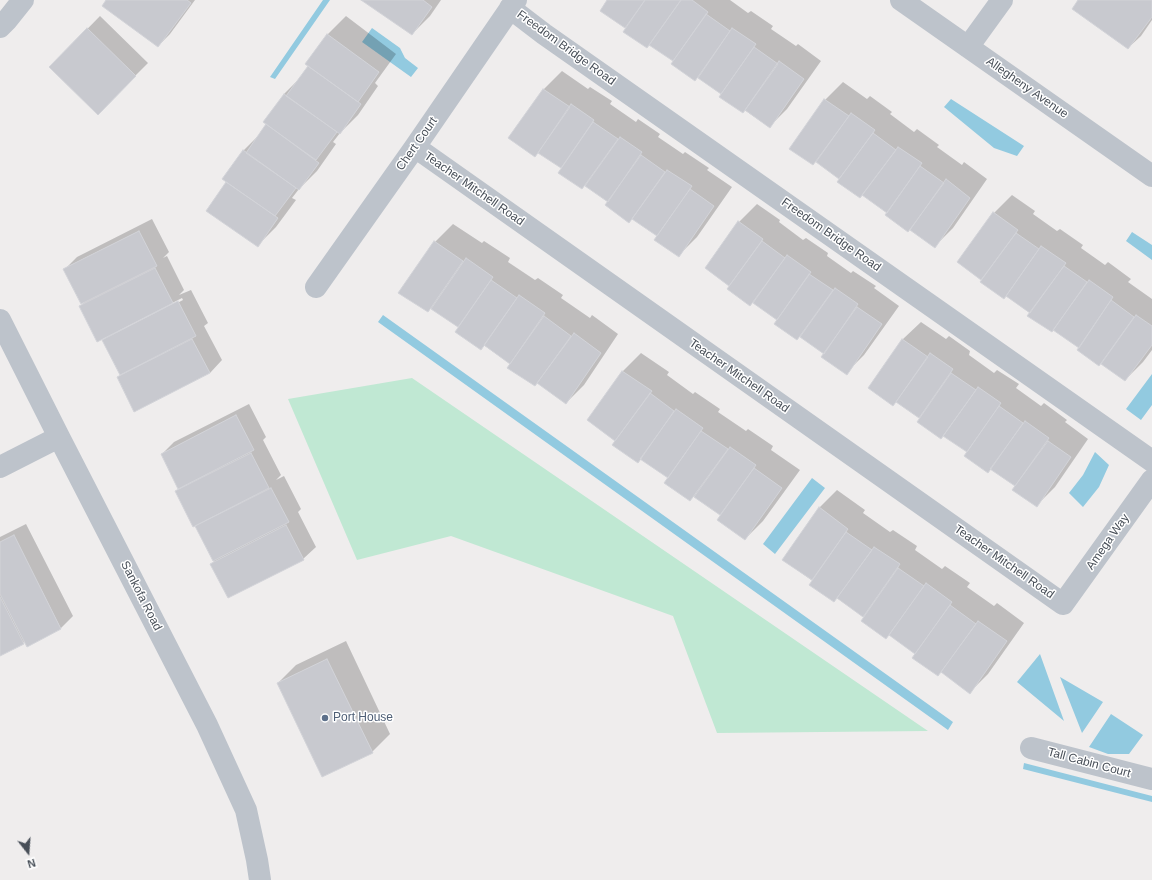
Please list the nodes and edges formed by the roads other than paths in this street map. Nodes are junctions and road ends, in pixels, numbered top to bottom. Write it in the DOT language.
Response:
graph roads {
  1 [pos="23,0"];
  2 [pos="901,0"];
  3 [pos="1002,0"];
  4 [pos="513,4"];
  5 [pos="0,27"];
  6 [pos="968,47"];
  7 [pos="415,147"];
  8 [pos="1152,176"];
  9 [pos="316,287"];
  10 [pos="0,320"];
  11 [pos="59,437"];
  12 [pos="1152,461"];
  13 [pos="0,467"];
  14 [pos="1152,480"];
  15 [pos="1063,604"];
  16 [pos="1031,748"];
  17 [pos="1151,777"];
  18 [pos="260,880"];
  1 -- 5 [label="street"];
  2 -- 6 [label="street, Allegheny Avenue"];
  3 -- 6 [label="street"];
  4 -- 7 [label="street, Chert Court"];
  4 -- 12 [label="street, Freedom Bridge Road"];
  6 -- 8 [label="street, Allegheny Avenue"];
  7 -- 9 [label="street, Chert Court"];
  7 -- 15 [label="street, Teacher Mitchell Road"];
  10 -- 11 [label="street, Sankofa Road"];
  11 -- 13 [label="street"];
  11 -- 18 [label="street, Sankofa Road"];
  14 -- 15 [label="street, Amega Way"];
  16 -- 17 [label="street, Tall Cabin Court"];
}
